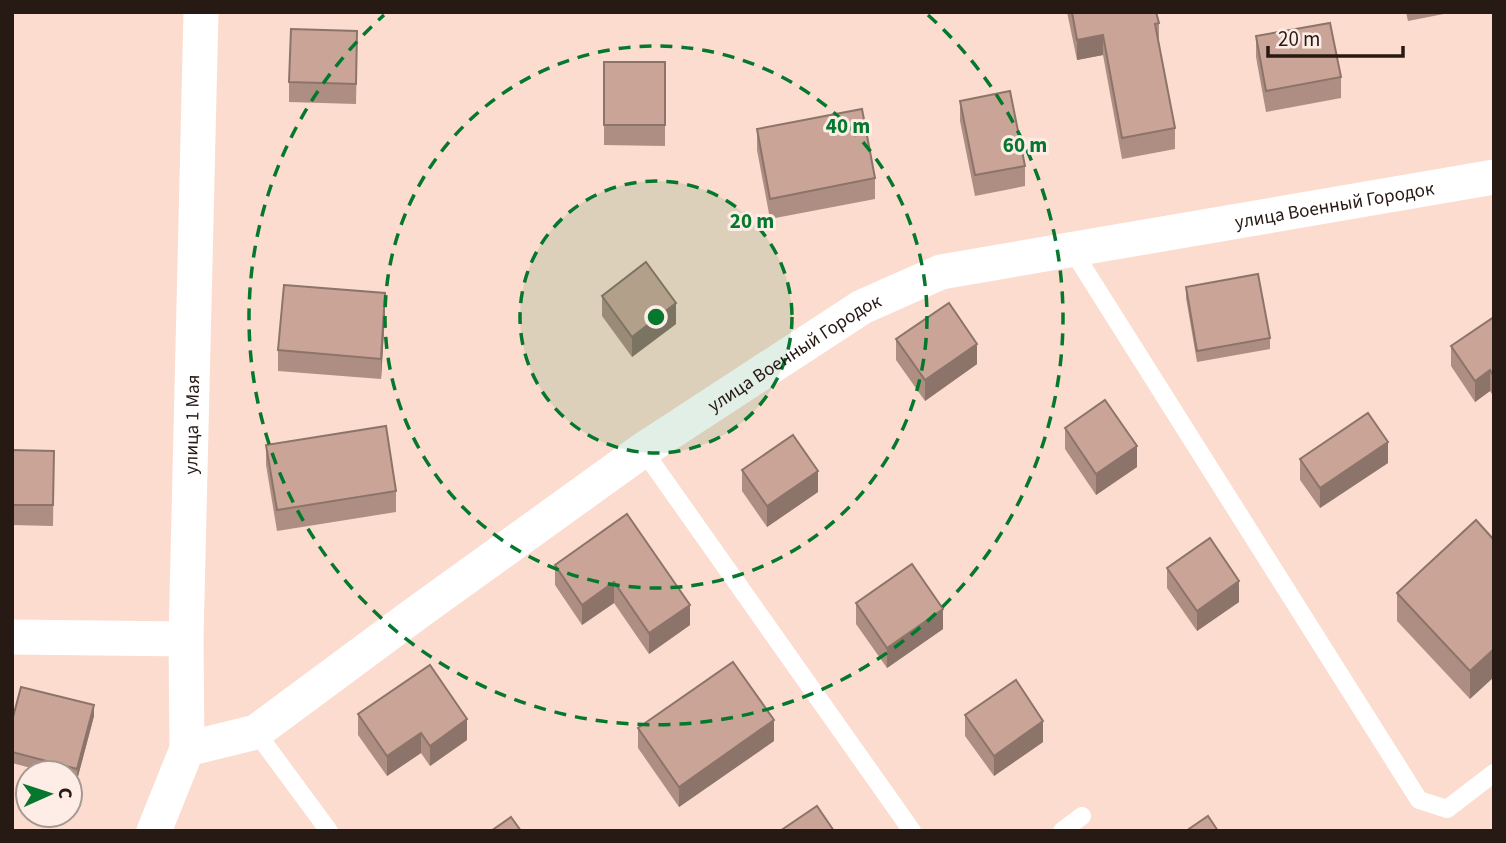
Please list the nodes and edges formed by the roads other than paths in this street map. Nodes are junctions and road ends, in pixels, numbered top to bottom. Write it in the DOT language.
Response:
graph roads {
  1 [pos="201,12"];
  2 [pos="1494,177"];
  3 [pos="1071,248"];
  4 [pos="643,450"];
  5 [pos="12,637"];
  6 [pos="186,639"];
  7 [pos="256,732"];
  8 [pos="187,749"];
  9 [pos="1494,773"];
  10 [pos="1082,816"];
  11 [pos="154,831"];
  12 [pos="329,831"];
  13 [pos="912,831"];
  14 [pos="1062,831"];
  1 -- 6 [label="street, улица 1 Мая"];
  2 -- 3 [label="street, улица Военный Городок"];
  3 -- 4 [label="street, улица Военный Городок"];
  3 -- 9 [label="lane"];
  4 -- 7 [label="street, улица Военный Городок"];
  4 -- 13 [label="lane"];
  5 -- 6 [label="street"];
  6 -- 8 [label="street, улица 1 Мая"];
  7 -- 8 [label="street, улица Военный Городок"];
  7 -- 12 [label="lane"];
  8 -- 11 [label="street, улица 1 Мая"];
  10 -- 14 [label="lane"];
}
